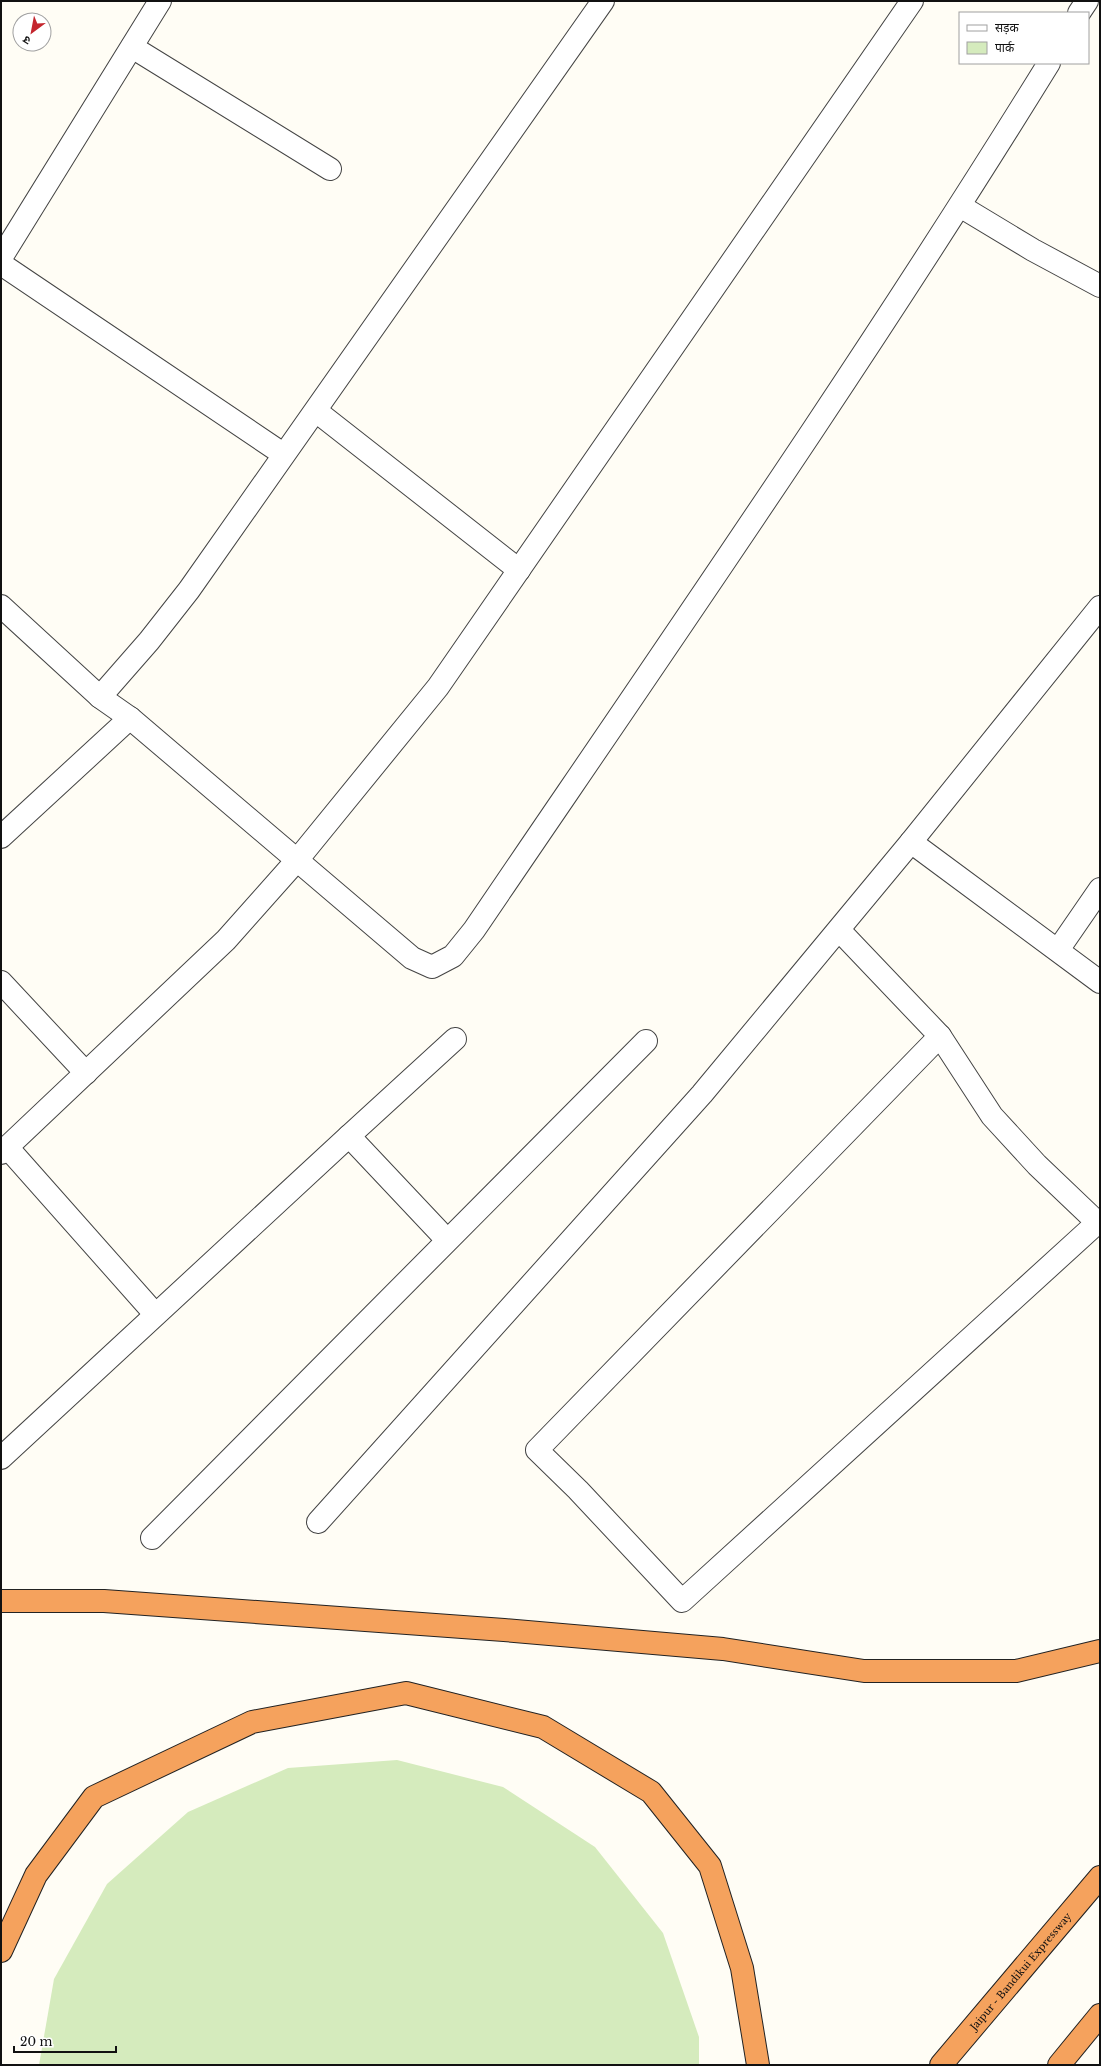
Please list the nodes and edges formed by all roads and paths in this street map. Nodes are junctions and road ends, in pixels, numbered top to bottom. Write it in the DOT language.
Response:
graph roads {
  1 [pos="160,1"];
  2 [pos="603,1"];
  3 [pos="912,1"];
  4 [pos="1087,1"];
  5 [pos="1081,12"];
  6 [pos="132,46"];
  7 [pos="1048,64"];
  8 [pos="330,169"];
  9 [pos="960,206"];
  10 [pos="1,258"];
  11 [pos="1,264"];
  12 [pos="1100,286"];
  13 [pos="316,411"];
  14 [pos="283,454"];
  15 [pos="519,570"];
  16 [pos="1,606"];
  17 [pos="1100,607"];
  18 [pos="100,697"];
  19 [pos="130,718"];
  20 [pos="1,837"];
  21 [pos="911,842"];
  22 [pos="298,859"];
  23 [pos="1100,889"];
  24 [pos="838,930"];
  25 [pos="1058,950"];
  26 [pos="1,982"];
  27 [pos="1100,982"];
  28 [pos="940,1036"];
  29 [pos="454,1039"];
  30 [pos="646,1041"];
  31 [pos="86,1072"];
  32 [pos="349,1136"];
  33 [pos="4,1150"];
  34 [pos="1098,1224"];
  35 [pos="447,1240"];
  36 [pos="155,1314"];
  37 [pos="1,1458"];
  38 [pos="318,1522"];
  39 [pos="152,1538"];
  40 [pos="1,1601"];
  41 [pos="1100,1651"];
  42 [pos="1100,1877"];
  43 [pos="1,1951"];
  44 [pos="1100,2015"];
  45 [pos="758,2065"];
  46 [pos="941,2065"];
  47 [pos="1059,2065"];
  1 -- 6 [label="street"];
  2 -- 13 [label="street"];
  3 -- 15 [label="street"];
  4 -- 5 [label="street"];
  6 -- 8 [label="street"];
  6 -- 10 [label="street"];
  7 -- 9 [label="street"];
  9 -- 12 [label="street"];
  9 -- 22 [label="street"];
  11 -- 14 [label="street"];
  13 -- 14 [label="street"];
  13 -- 15 [label="street"];
  14 -- 18 [label="street"];
  15 -- 22 [label="street"];
  16 -- 18 [label="street"];
  17 -- 21 [label="street"];
  18 -- 19 [label="street"];
  19 -- 20 [label="street"];
  19 -- 22 [label="street"];
  21 -- 24 [label="street"];
  21 -- 25 [label="street"];
  22 -- 31 [label="street"];
  23 -- 25 [label="street"];
  24 -- 28 [label="street"];
  24 -- 38 [label="street"];
  25 -- 27 [label="street"];
  26 -- 31 [label="street"];
  28 -- 34 [label="street"];
  28 -- 34 [label="street"];
  29 -- 32 [label="street"];
  30 -- 35 [label="street"];
  31 -- 33 [label="street"];
  32 -- 35 [label="street"];
  32 -- 36 [label="street"];
  33 -- 36 [label="street"];
  35 -- 39 [label="street"];
  36 -- 37 [label="street"];
  40 -- 41 [label="highway"];
  42 -- 46 [label="highway, Jaipur - Bandikui Expressway"];
  43 -- 45 [label="highway"];
  44 -- 47 [label="highway"];
}
